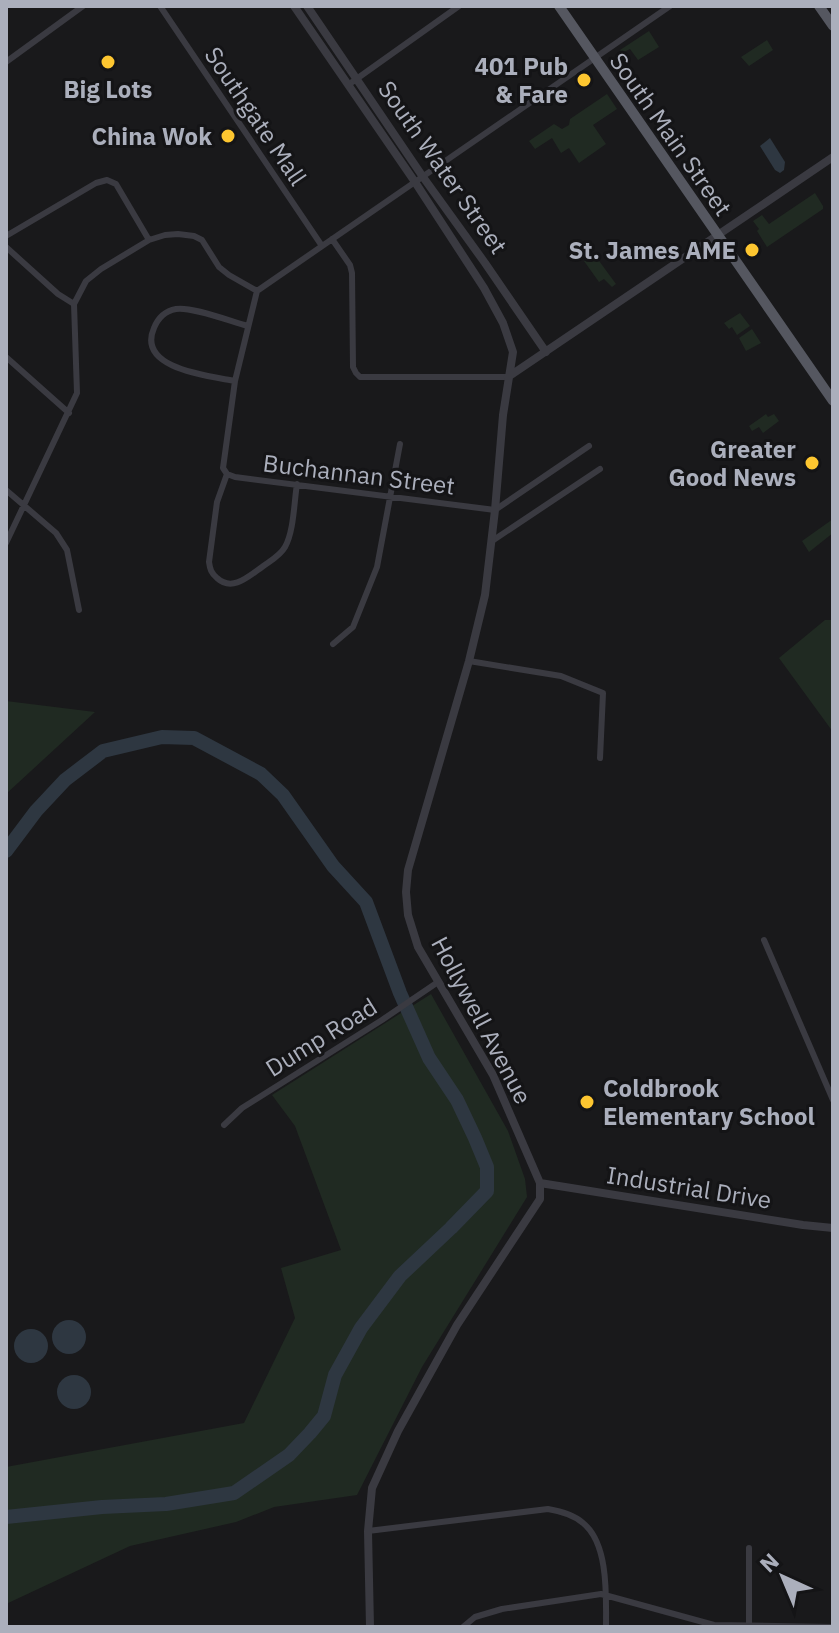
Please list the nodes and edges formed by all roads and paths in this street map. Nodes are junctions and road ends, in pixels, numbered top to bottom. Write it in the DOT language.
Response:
graph roads {
  1 [pos="83,6"];
  2 [pos="160,6"];
  3 [pos="294,6"];
  4 [pos="307,6"];
  5 [pos="459,6"];
  6 [pos="559,6"];
  7 [pos="670,6"];
  8 [pos="819,6"];
  9 [pos="833,26"];
  10 [pos="594,57"];
  11 [pos="6,62"];
  12 [pos="358,79"];
  13 [pos="348,85"];
  14 [pos="833,157"];
  15 [pos="419,179"];
  16 [pos="6,236"];
  17 [pos="717,236"];
  18 [pos="332,239"];
  19 [pos="149,240"];
  20 [pos="322,246"];
  21 [pos="6,247"];
  22 [pos="257,291"];
  23 [pos="74,304"];
  24 [pos="248,326"];
  25 [pos="546,352"];
  26 [pos="6,357"];
  27 [pos="508,377"];
  28 [pos="235,381"];
  29 [pos="833,401"];
  30 [pos="69,413"];
  31 [pos="400,444"];
  32 [pos="589,446"];
  33 [pos="600,469"];
  34 [pos="225,471"];
  35 [pos="297,484"];
  36 [pos="6,490"];
  37 [pos="391,496"];
  38 [pos="24,505"];
  39 [pos="495,510"];
  40 [pos="492,541"];
  41 [pos="6,543"];
  42 [pos="79,610"];
  43 [pos="333,644"];
  44 [pos="469,661"];
  45 [pos="600,758"];
  46 [pos="764,940"];
  47 [pos="438,982"];
  48 [pos="833,1100"];
  49 [pos="224,1125"];
  50 [pos="540,1183"];
  51 [pos="833,1228"];
  52 [pos="368,1531"];
  53 [pos="749,1548"];
  54 [pos="606,1594"];
  55 [pos="749,1626"];
  56 [pos="370,1627"];
  57 [pos="463,1627"];
  58 [pos="606,1627"];
  59 [pos="833,1627"];
  1 -- 11 [label="street"];
  2 -- 20 [label="street, Southgate Mall"];
  3 -- 13 [label="street, South Water Street"];
  4 -- 12 [label="street, South Water Street"];
  5 -- 12 [label="street"];
  6 -- 10 [label="main road, South Main Street"];
  7 -- 10 [label="street"];
  8 -- 9 [label="main road"];
  10 -- 15 [label="street"];
  10 -- 17 [label="main road, South Main Street"];
  12 -- 13 [label="street"];
  12 -- 15 [label="street, South Water Street"];
  13 -- 15 [label="street, South Water Street"];
  14 -- 17 [label="street"];
  15 -- 18 [label="street"];
  15 -- 25 [label="street, South Water Street"];
  15 -- 27 [label="street, Hollywell Avenue"];
  16 -- 19 [label="street"];
  17 -- 25 [label="street"];
  17 -- 29 [label="main road, South Main Street"];
  18 -- 20 [label="street"];
  18 -- 27 [label="street"];
  19 -- 22 [label="street"];
  19 -- 23 [label="street"];
  20 -- 22 [label="street"];
  21 -- 23 [label="street"];
  22 -- 24 [label="street"];
  23 -- 30 [label="street"];
  24 -- 28 [label="street"];
  24 -- 28 [label="street"];
  25 -- 27 [label="street"];
  26 -- 30 [label="street"];
  27 -- 39 [label="street, Hollywell Avenue"];
  28 -- 34 [label="street"];
  30 -- 38 [label="street"];
  31 -- 37 [label="street"];
  32 -- 39 [label="street"];
  33 -- 40 [label="street"];
  34 -- 35 [label="street, Buchannan Street"];
  34 -- 35 [label="street"];
  35 -- 37 [label="street, Buchannan Street"];
  36 -- 38 [label="street"];
  37 -- 39 [label="street, Buchannan Street"];
  37 -- 43 [label="street"];
  38 -- 41 [label="street"];
  38 -- 42 [label="street"];
  39 -- 40 [label="street, Hollywell Avenue"];
  40 -- 44 [label="street, Hollywell Avenue"];
  44 -- 45 [label="street"];
  44 -- 47 [label="street, Hollywell Avenue"];
  46 -- 48 [label="street"];
  47 -- 49 [label="street, Dump Road"];
  47 -- 50 [label="street, Hollywell Avenue"];
  50 -- 51 [label="street, Industrial Drive"];
  50 -- 52 [label="street"];
  52 -- 54 [label="street"];
  52 -- 56 [label="street"];
  53 -- 55 [label="street"];
  54 -- 55 [label="street"];
  54 -- 57 [label="street"];
  54 -- 58 [label="street"];
  55 -- 59 [label="street"];
}
